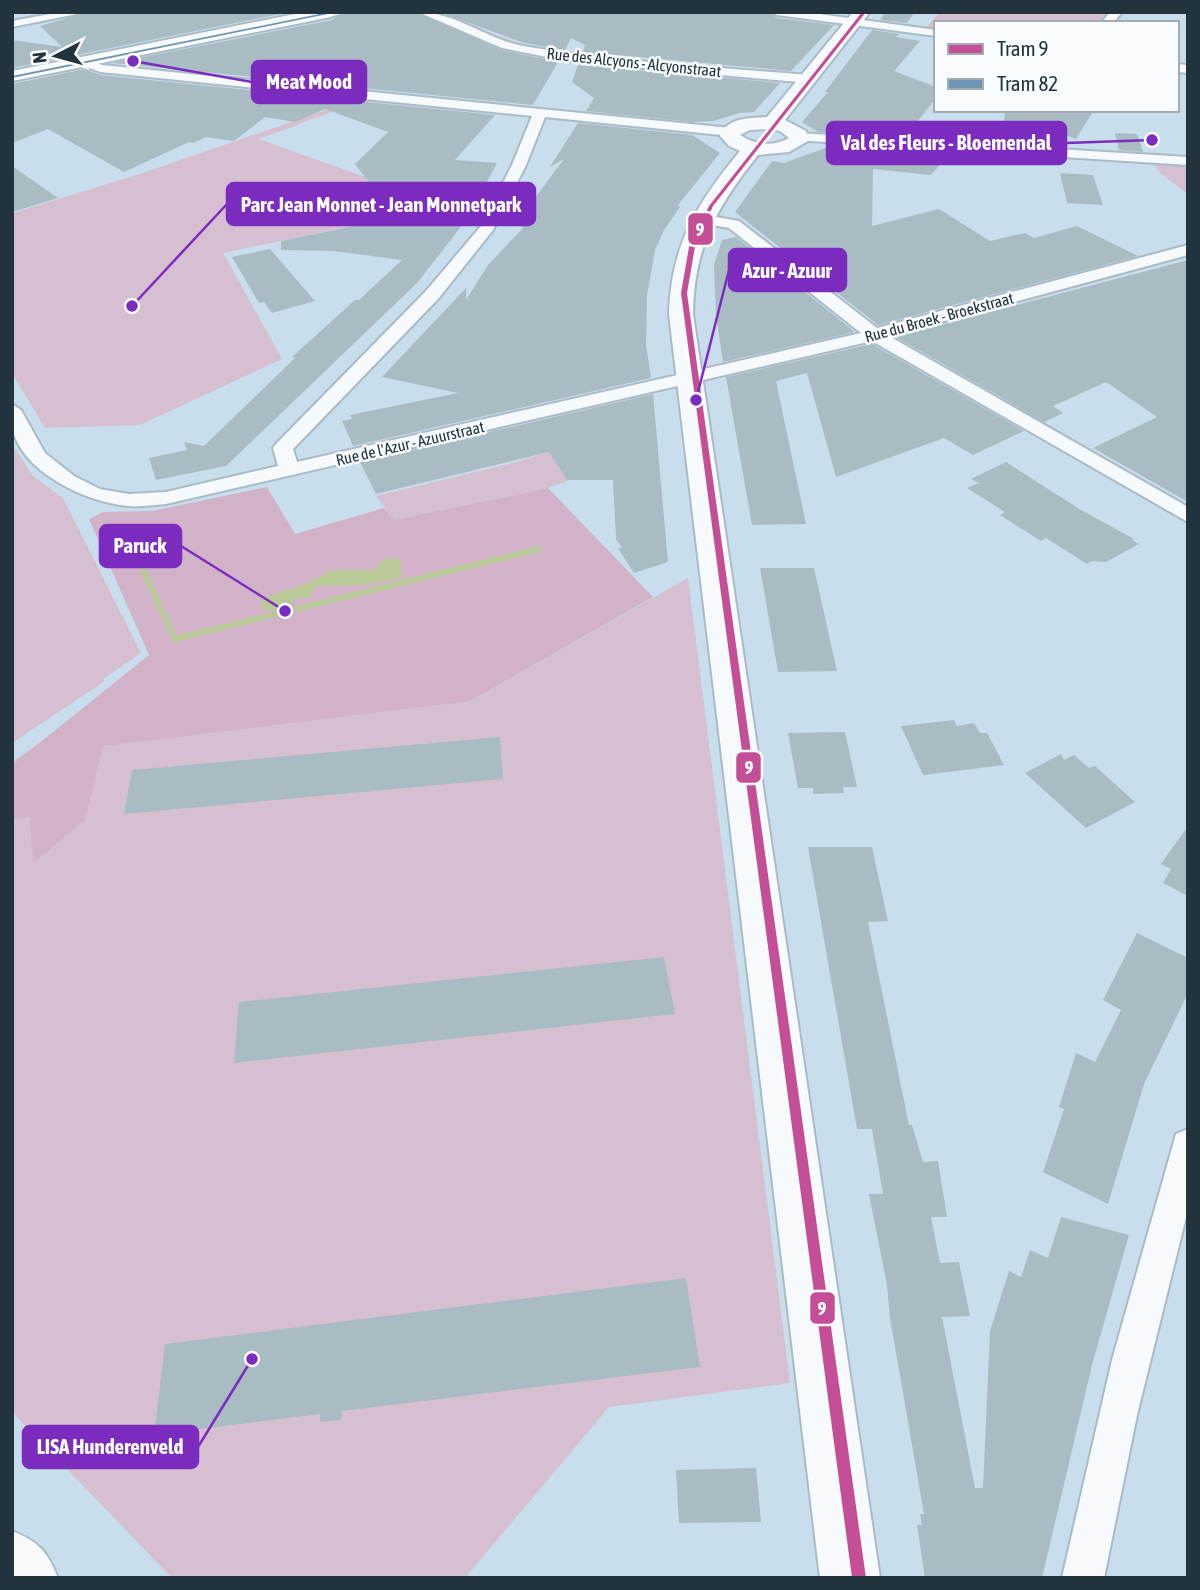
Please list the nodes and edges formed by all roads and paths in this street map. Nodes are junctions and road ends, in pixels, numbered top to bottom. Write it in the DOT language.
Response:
graph roads {
  1 [pos="82,12"];
  2 [pos="331,12"];
  3 [pos="423,12"];
  4 [pos="777,12"];
  5 [pos="858,17"];
  6 [pos="12,24"];
  7 [pos="934,33"];
  8 [pos="86,62"];
  9 [pos="13,77"];
  10 [pos="809,79"];
  11 [pos="540,112"];
  12 [pos="773,123"];
  13 [pos="731,132"];
  14 [pos="800,138"];
  15 [pos="753,148"];
  16 [pos="1188,161"];
  17 [pos="700,219"];
  18 [pos="1188,250"];
  19 [pos="875,335"];
  20 [pos="689,378"];
  21 [pos="12,410"];
  22 [pos="289,471"];
  23 [pos="1188,516"];
  24 [pos="1188,1144"];
  25 [pos="12,1561"];
  26 [pos="28,1578"];
  27 [pos="850,1578"];
  28 [pos="1083,1578"];
  1 -- 6 [label="street"];
  2 -- 8 [label="street"];
  3 -- 10 [label="street, Rue des Alcyons - Alcyonstraat"];
  4 -- 5 [label="street"];
  5 -- 7 [label="street"];
  5 -- 10 [label="street"];
  8 -- 9 [label="street"];
  8 -- 11 [label="street"];
  10 -- 12 [label="street"];
  11 -- 13 [label="street"];
  11 -- 22 [label="street"];
  12 -- 13 [label="street"];
  12 -- 14 [label="street"];
  13 -- 15 [label="street"];
  14 -- 15 [label="street"];
  14 -- 16 [label="street"];
  15 -- 17 [label="street"];
  17 -- 19 [label="street"];
  17 -- 20 [label="street"];
  18 -- 19 [label="street, Rue du Broek - Broekstraat"];
  19 -- 20 [label="street, Rue du Broek - Broekstraat"];
  19 -- 23 [label="street"];
  20 -- 22 [label="street, Rue de l'Azur - Azuurstraat"];
  20 -- 27 [label="street"];
  21 -- 22 [label="street, Rue de l'Azur - Azuurstraat"];
  24 -- 28 [label="street"];
  25 -- 26 [label="street"];
}
